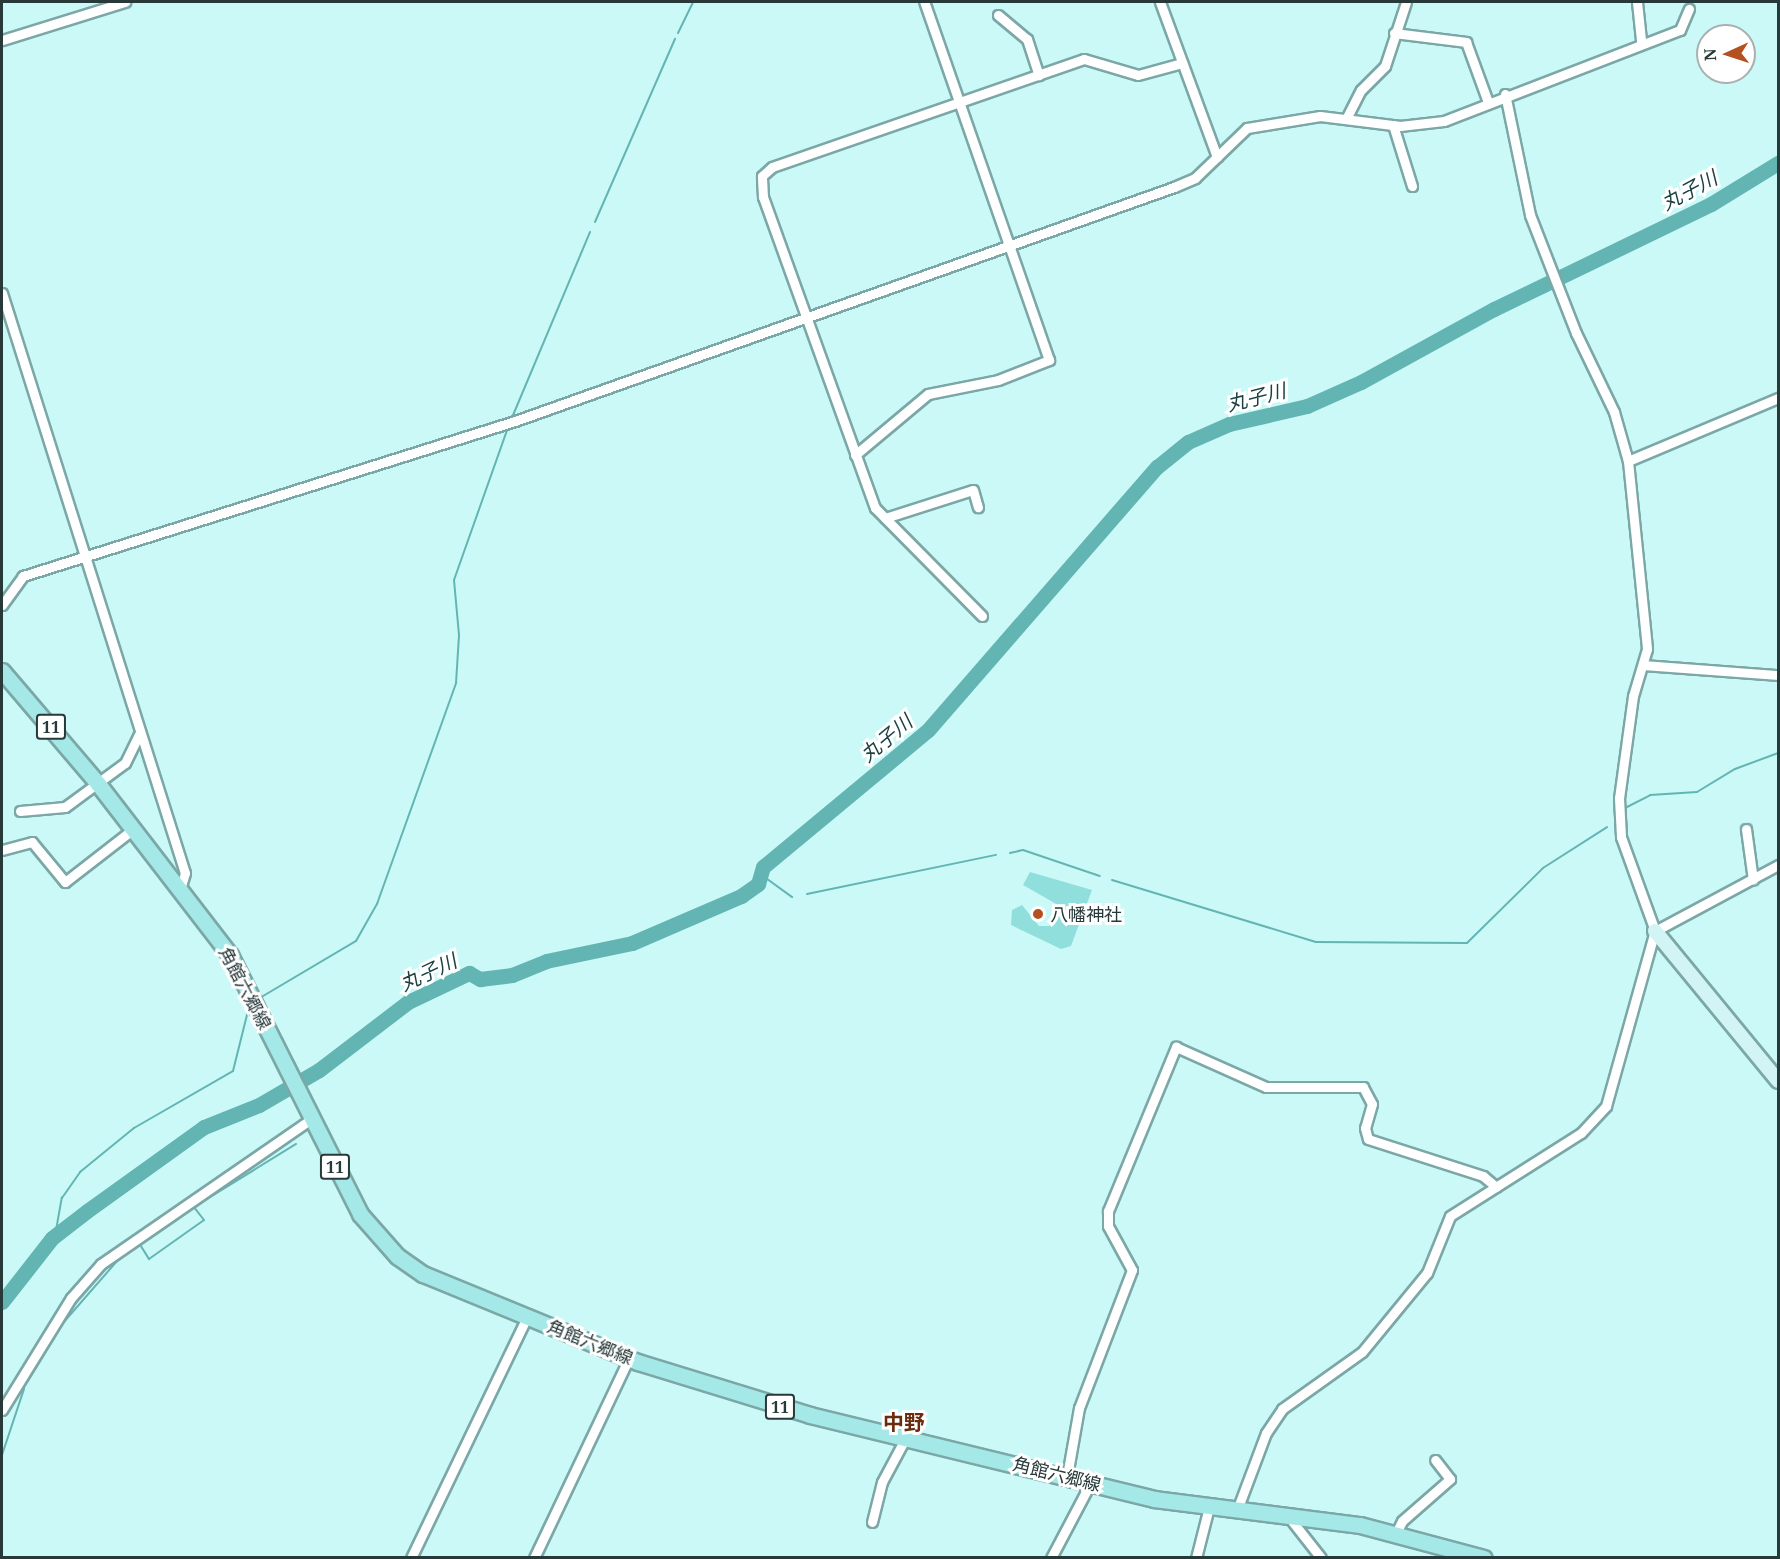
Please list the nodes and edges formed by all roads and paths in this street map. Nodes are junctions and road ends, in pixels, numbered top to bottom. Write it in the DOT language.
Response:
graph roads {
  1 [pos="125,2"];
  2 [pos="924,2"];
  3 [pos="1160,2"];
  4 [pos="1406,2"];
  5 [pos="1637,2"];
  6 [pos="1689,9"];
  7 [pos="998,15"];
  8 [pos="1394,33"];
  9 [pos="2,40"];
  10 [pos="1641,41"];
  11 [pos="1182,63"];
  12 [pos="1039,75"];
  13 [pos="1505,94"];
  14 [pos="958,102"];
  15 [pos="1488,102"];
  16 [pos="1347,117"];
  17 [pos="1394,125"];
  18 [pos="1217,158"];
  19 [pos="1412,186"];
  20 [pos="1010,245"];
  21 [pos="2,292"];
  22 [pos="806,317"];
  23 [pos="1779,398"];
  24 [pos="855,455"];
  25 [pos="1628,461"];
  26 [pos="978,507"];
  27 [pos="885,518"];
  28 [pos="85,557"];
  29 [pos="2,605"];
  30 [pos="982,616"];
  31 [pos="1644,665"];
  32 [pos="2,671"];
  33 [pos="1779,675"];
  34 [pos="139,732"];
  35 [pos="99,785"];
  36 [pos="20,811"];
  37 [pos="1746,829"];
  38 [pos="132,830"];
  39 [pos="2,850"];
  40 [pos="1779,865"];
  41 [pos="1752,880"];
  42 [pos="180,889"];
  43 [pos="1655,931"];
  44 [pos="1779,1081"];
  45 [pos="311,1119"];
  46 [pos="1496,1187"];
  47 [pos="527,1317"];
  48 [pos="629,1358"];
  49 [pos="2,1410"];
  50 [pos="906,1437"];
  51 [pos="1435,1460"];
  52 [pos="1066,1476"];
  53 [pos="1091,1482"];
  54 [pos="1209,1507"];
  55 [pos="1237,1510"];
  56 [pos="1288,1516"];
  57 [pos="872,1522"];
  58 [pos="1396,1533"];
  59 [pos="411,1557"];
  60 [pos="534,1557"];
  61 [pos="1051,1557"];
  62 [pos="1197,1557"];
  63 [pos="1321,1557"];
  64 [pos="1484,1557"];
  1 -- 9 [label="street"];
  2 -- 14 [label="street"];
  3 -- 11 [label="street"];
  4 -- 8 [label="street"];
  5 -- 10 [label="street"];
  6 -- 10 [label="street"];
  7 -- 12 [label="street"];
  8 -- 15 [label="street"];
  8 -- 16 [label="street"];
  10 -- 13 [label="street"];
  11 -- 12 [label="street"];
  11 -- 18 [label="street"];
  12 -- 14 [label="street"];
  13 -- 15 [label="street"];
  13 -- 25 [label="street"];
  14 -- 20 [label="street"];
  14 -- 22 [label="street"];
  15 -- 17 [label="street"];
  16 -- 17 [label="street"];
  16 -- 18 [label="street"];
  17 -- 19 [label="street"];
  18 -- 20 [label="street"];
  20 -- 22 [label="street"];
  20 -- 24 [label="street"];
  21 -- 28 [label="street"];
  22 -- 24 [label="street"];
  22 -- 28 [label="street"];
  23 -- 25 [label="street"];
  24 -- 27 [label="street"];
  25 -- 31 [label="street"];
  26 -- 27 [label="street"];
  27 -- 30 [label="street"];
  28 -- 29 [label="street"];
  28 -- 34 [label="street"];
  31 -- 33 [label="street"];
  31 -- 43 [label="street"];
  32 -- 35 [label="main road, 角館六郷線 / 11"];
  34 -- 35 [label="street"];
  34 -- 42 [label="street"];
  35 -- 36 [label="street"];
  35 -- 38 [label="main road, 角館六郷線 / 11"];
  37 -- 41 [label="street"];
  38 -- 39 [label="street"];
  38 -- 42 [label="main road, 角館六郷線 / 11"];
  40 -- 41 [label="street"];
  41 -- 43 [label="street"];
  42 -- 45 [label="main road, 角館六郷線 / 11"];
  43 -- 44 [label="street"];
  43 -- 46 [label="street"];
  45 -- 47 [label="main road, 角館六郷線 / 11"];
  45 -- 49 [label="street"];
  46 -- 52 [label="street"];
  46 -- 55 [label="street"];
  47 -- 48 [label="main road, 角館六郷線 / 11"];
  47 -- 59 [label="street"];
  48 -- 50 [label="main road, 角館六郷線 / 11"];
  48 -- 60 [label="street"];
  50 -- 52 [label="main road, 角館六郷線 / 11"];
  50 -- 57 [label="street"];
  51 -- 58 [label="street"];
  52 -- 53 [label="main road, 角館六郷線 / 11"];
  53 -- 54 [label="main road, 角館六郷線 / 11"];
  53 -- 61 [label="street"];
  54 -- 55 [label="main road, 角館六郷線 / 11"];
  54 -- 62 [label="street"];
  55 -- 56 [label="main road, 角館六郷線 / 11"];
  56 -- 58 [label="main road, 角館六郷線 / 11"];
  56 -- 63 [label="street"];
  58 -- 64 [label="main road, 角館六郷線 / 11"];
}
